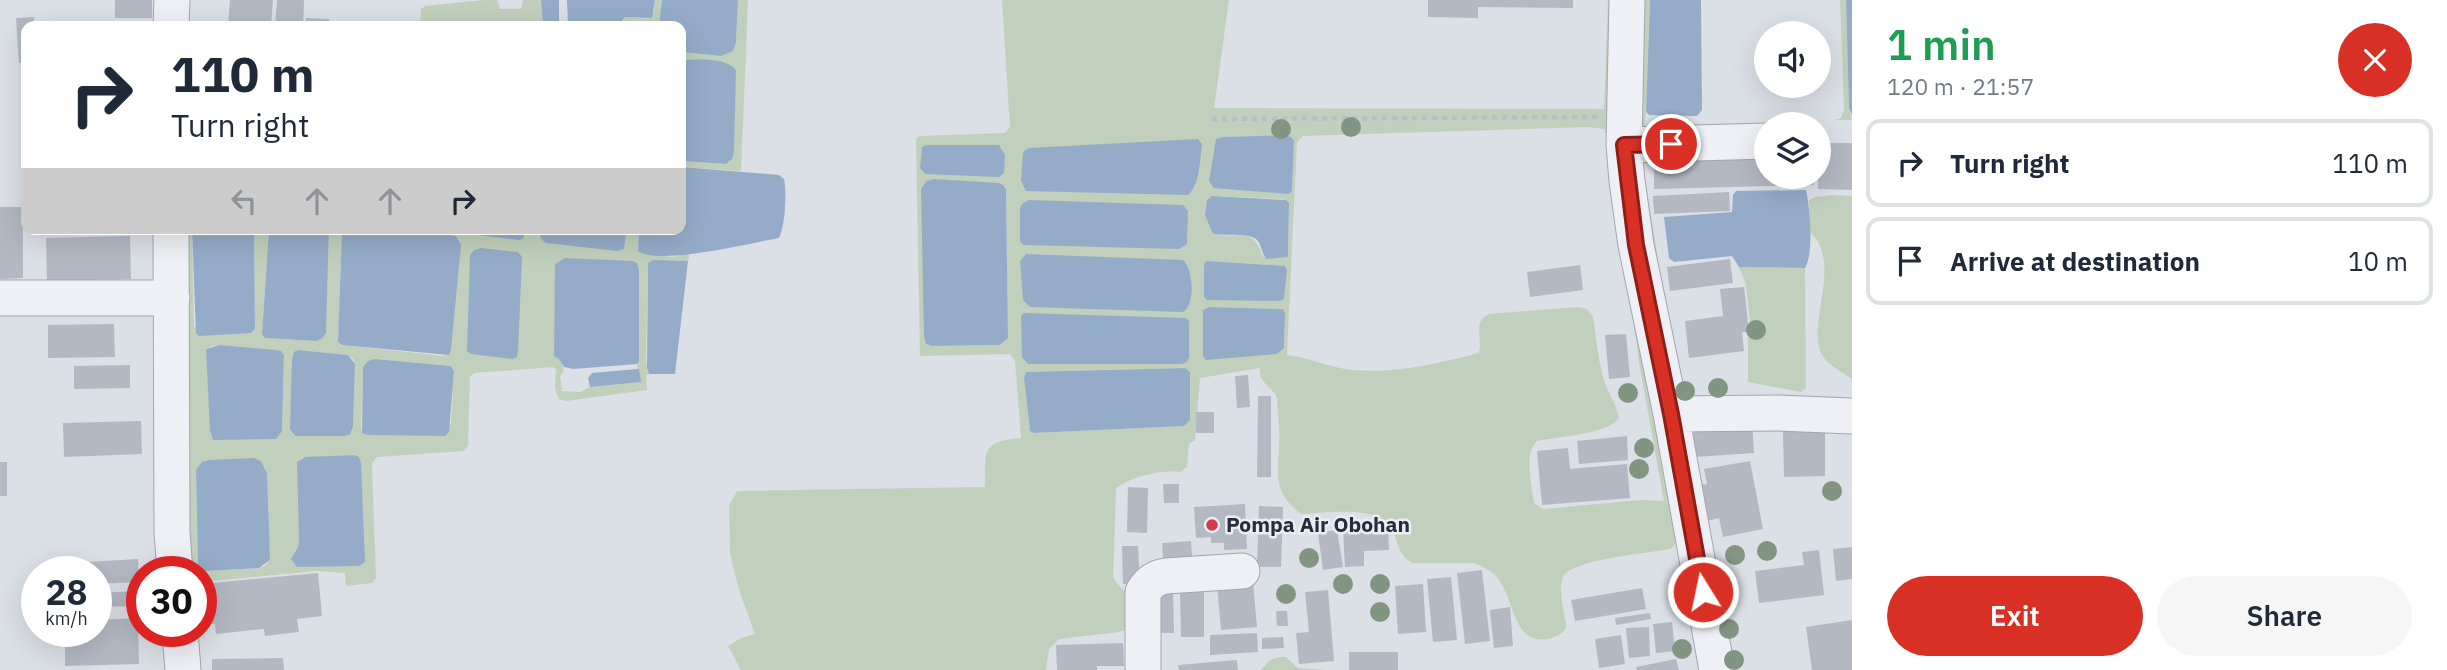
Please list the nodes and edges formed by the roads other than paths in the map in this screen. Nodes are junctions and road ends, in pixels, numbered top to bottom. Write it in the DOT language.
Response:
graph roads {
  1 [pos="172,0"];
  2 [pos="1627,0"];
  3 [pos="171,21"];
  4 [pos="1624,131"];
  5 [pos="1754,140"];
  6 [pos="171,235"];
  7 [pos="0,298"];
  8 [pos="172,298"];
  9 [pos="1671,414"];
  10 [pos="1852,416"];
  11 [pos="174,556"];
  12 [pos="1242,571"];
  13 [pos="181,647"];
  14 [pos="183,670"];
  15 [pos="1143,670"];
  16 [pos="1717,670"];
  1 -- 3 [label="street"];
  2 -- 4 [label="street"];
  4 -- 5 [label="street"];
  4 -- 9 [label="street"];
  6 -- 8 [label="street"];
  7 -- 8 [label="street"];
  8 -- 11 [label="street"];
  9 -- 10 [label="street"];
  9 -- 16 [label="street"];
  12 -- 15 [label="street"];
  13 -- 14 [label="street"];
}
